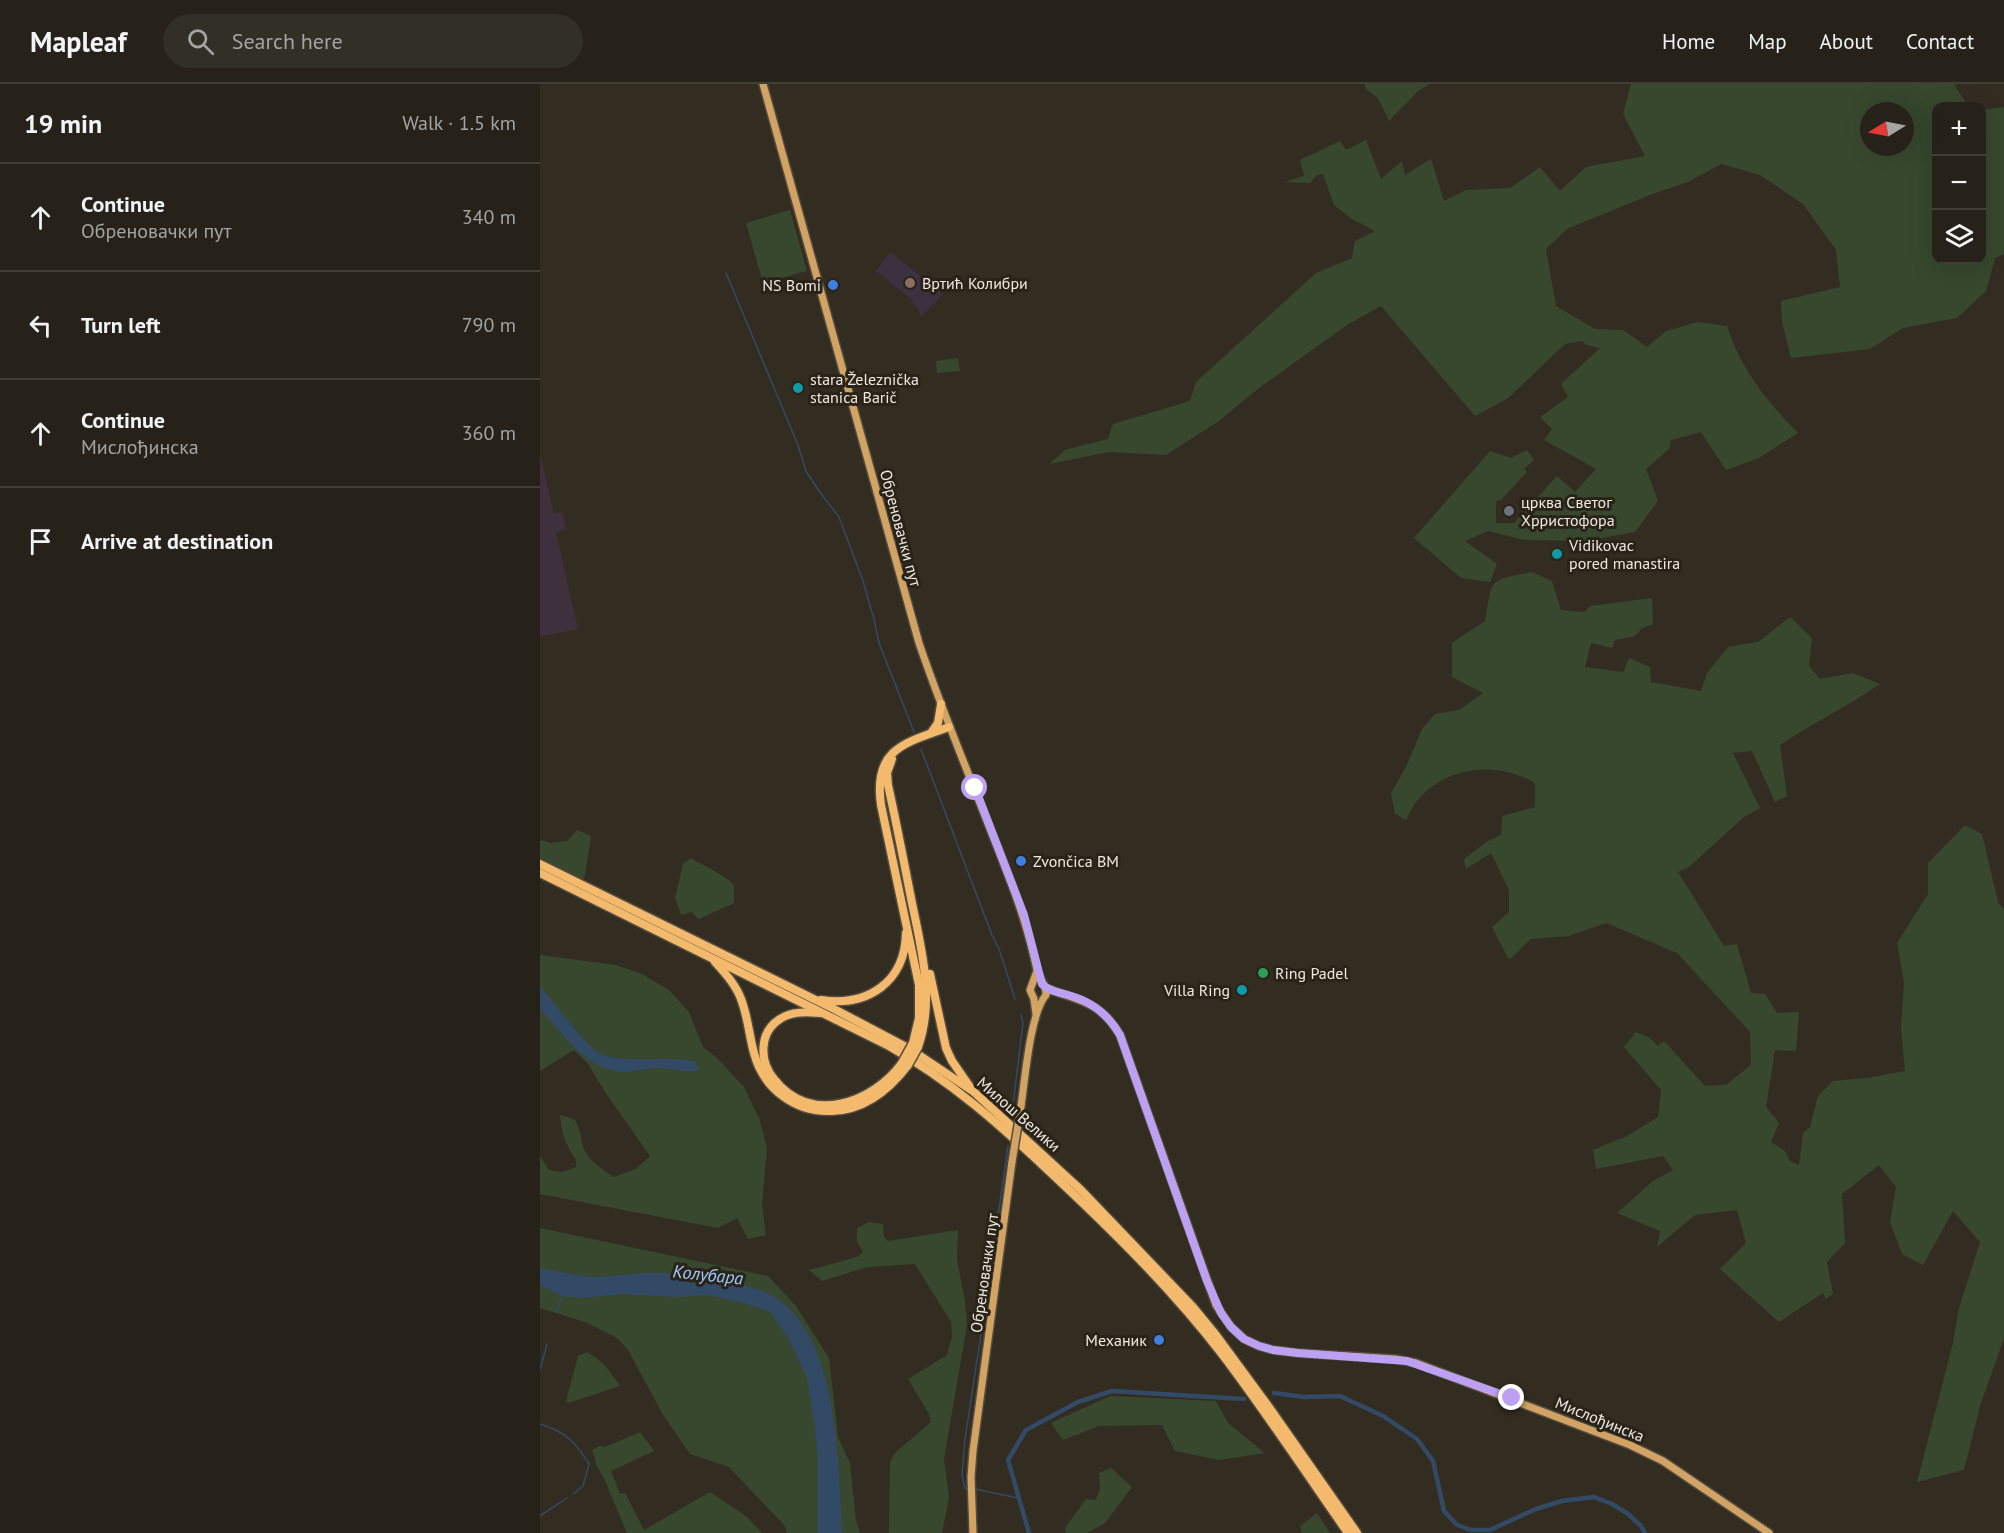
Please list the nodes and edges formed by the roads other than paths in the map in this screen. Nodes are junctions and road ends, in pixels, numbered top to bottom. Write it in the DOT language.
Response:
graph roads {
  1 [pos="764,84"];
  2 [pos="941,704"];
  3 [pos="951,730"];
  4 [pos="931,733"];
  5 [pos="540,864"];
  6 [pos="540,873"];
  7 [pos="905,920"];
  8 [pos="919,936"];
  9 [pos="711,957"];
  10 [pos="1037,971"];
  11 [pos="1032,986"];
  12 [pos="1044,986"];
  13 [pos="1067,994"];
  14 [pos="812,998"];
  15 [pos="1040,998"];
  16 [pos="827,1014"];
  17 [pos="916,1045"];
  18 [pos="905,1064"];
  19 [pos="974,1092"];
  20 [pos="973,1533"];
  21 [pos="1348,1533"];
  22 [pos="1358,1533"];
  23 [pos="1769,1533"];
  1 -- 2 [label="main road, Обреновачки пут"];
  2 -- 3 [label="main road, Обреновачки пут"];
  2 -- 4 [label="highway"];
  3 -- 4 [label="highway"];
  3 -- 8 [label="highway"];
  3 -- 10 [label="main road, Обреновачки пут"];
  4 -- 7 [label="highway"];
  5 -- 14 [label="highway, Милош Велики"];
  6 -- 9 [label="highway, Милош Велики"];
  7 -- 14 [label="highway"];
  7 -- 17 [label="highway"];
  8 -- 17 [label="highway"];
  8 -- 19 [label="highway"];
  9 -- 16 [label="highway, Милош Велики"];
  9 -- 18 [label="highway"];
  10 -- 11 [label="main road, Обреновачки пут"];
  10 -- 12 [label="main road, Обреновачки пут"];
  11 -- 12 [label="main road"];
  11 -- 15 [label="main road"];
  12 -- 13 [label="main road, Мислођинска"];
  12 -- 15 [label="main road"];
  13 -- 15 [label="main road"];
  13 -- 23 [label="main road, Мислођинска"];
  14 -- 19 [label="highway, Милош Велики"];
  15 -- 20 [label="main road, Обреновачки пут, bridge"];
  16 -- 18 [label="highway"];
  16 -- 21 [label="highway, Милош Велики"];
  17 -- 18 [label="highway, bridge"];
  19 -- 22 [label="highway, Милош Велики"];
}
